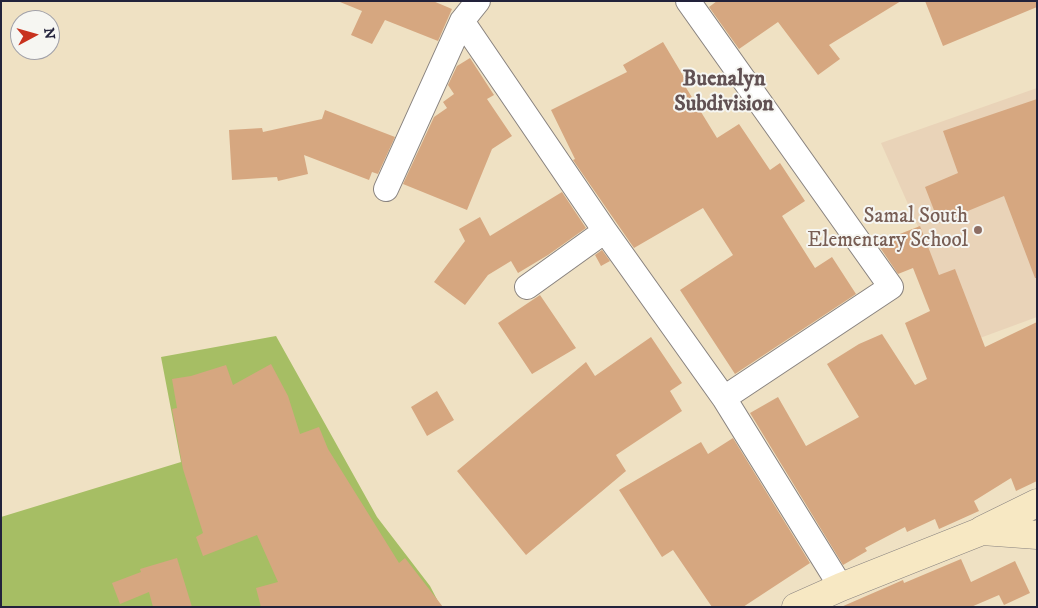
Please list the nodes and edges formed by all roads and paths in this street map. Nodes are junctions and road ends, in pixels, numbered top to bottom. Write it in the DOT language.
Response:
graph roads {
  1 [pos="478,1"];
  2 [pos="688,1"];
  3 [pos="462,22"];
  4 [pos="386,189"];
  5 [pos="605,231"];
  6 [pos="527,288"];
  7 [pos="724,398"];
  8 [pos="1037,503"];
  9 [pos="982,531"];
  10 [pos="1037,535"];
  11 [pos="841,587"];
  12 [pos="796,607"];
  1 -- 3 [label="street"];
  2 -- 7 [label="street"];
  3 -- 4 [label="street"];
  3 -- 5 [label="street"];
  5 -- 6 [label="street"];
  5 -- 7 [label="street"];
  7 -- 11 [label="street"];
  8 -- 9 [label="main road"];
  9 -- 10 [label="main road"];
  9 -- 11 [label="main road"];
  11 -- 12 [label="main road"];
}
